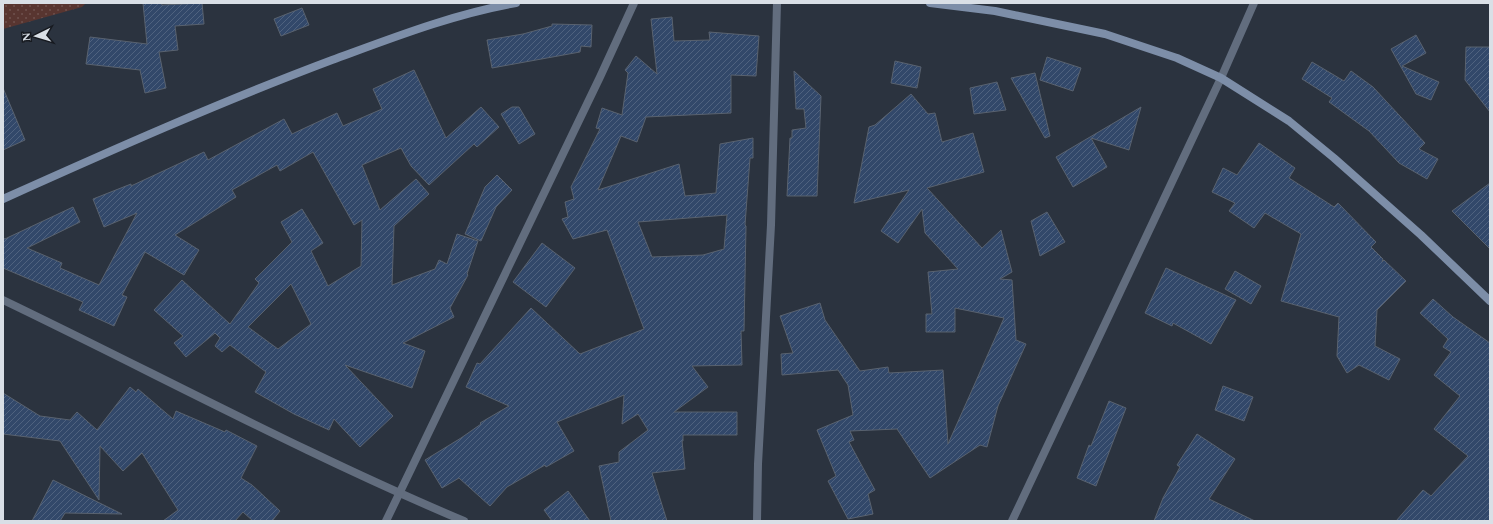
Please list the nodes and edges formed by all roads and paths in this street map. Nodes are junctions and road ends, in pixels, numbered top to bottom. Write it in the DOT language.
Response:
graph roads {
  1 [pos="516,3"];
  2 [pos="634,3"];
  3 [pos="777,3"];
  4 [pos="930,3"];
  5 [pos="1254,3"];
  6 [pos="484,6"];
  7 [pos="1221,78"];
  8 [pos="3,199"];
  9 [pos="3,300"];
  10 [pos="1490,302"];
  11 [pos="400,494"];
  12 [pos="386,521"];
  13 [pos="464,521"];
  14 [pos="757,521"];
  15 [pos="1012,521"];
  1 -- 6 [label="street"];
  2 -- 11 [label="street"];
  3 -- 14 [label="street"];
  4 -- 7 [label="street"];
  5 -- 7 [label="street"];
  6 -- 8 [label="street"];
  7 -- 10 [label="street"];
  7 -- 15 [label="street"];
  9 -- 11 [label="street"];
  11 -- 12 [label="street"];
  11 -- 13 [label="street"];
}
